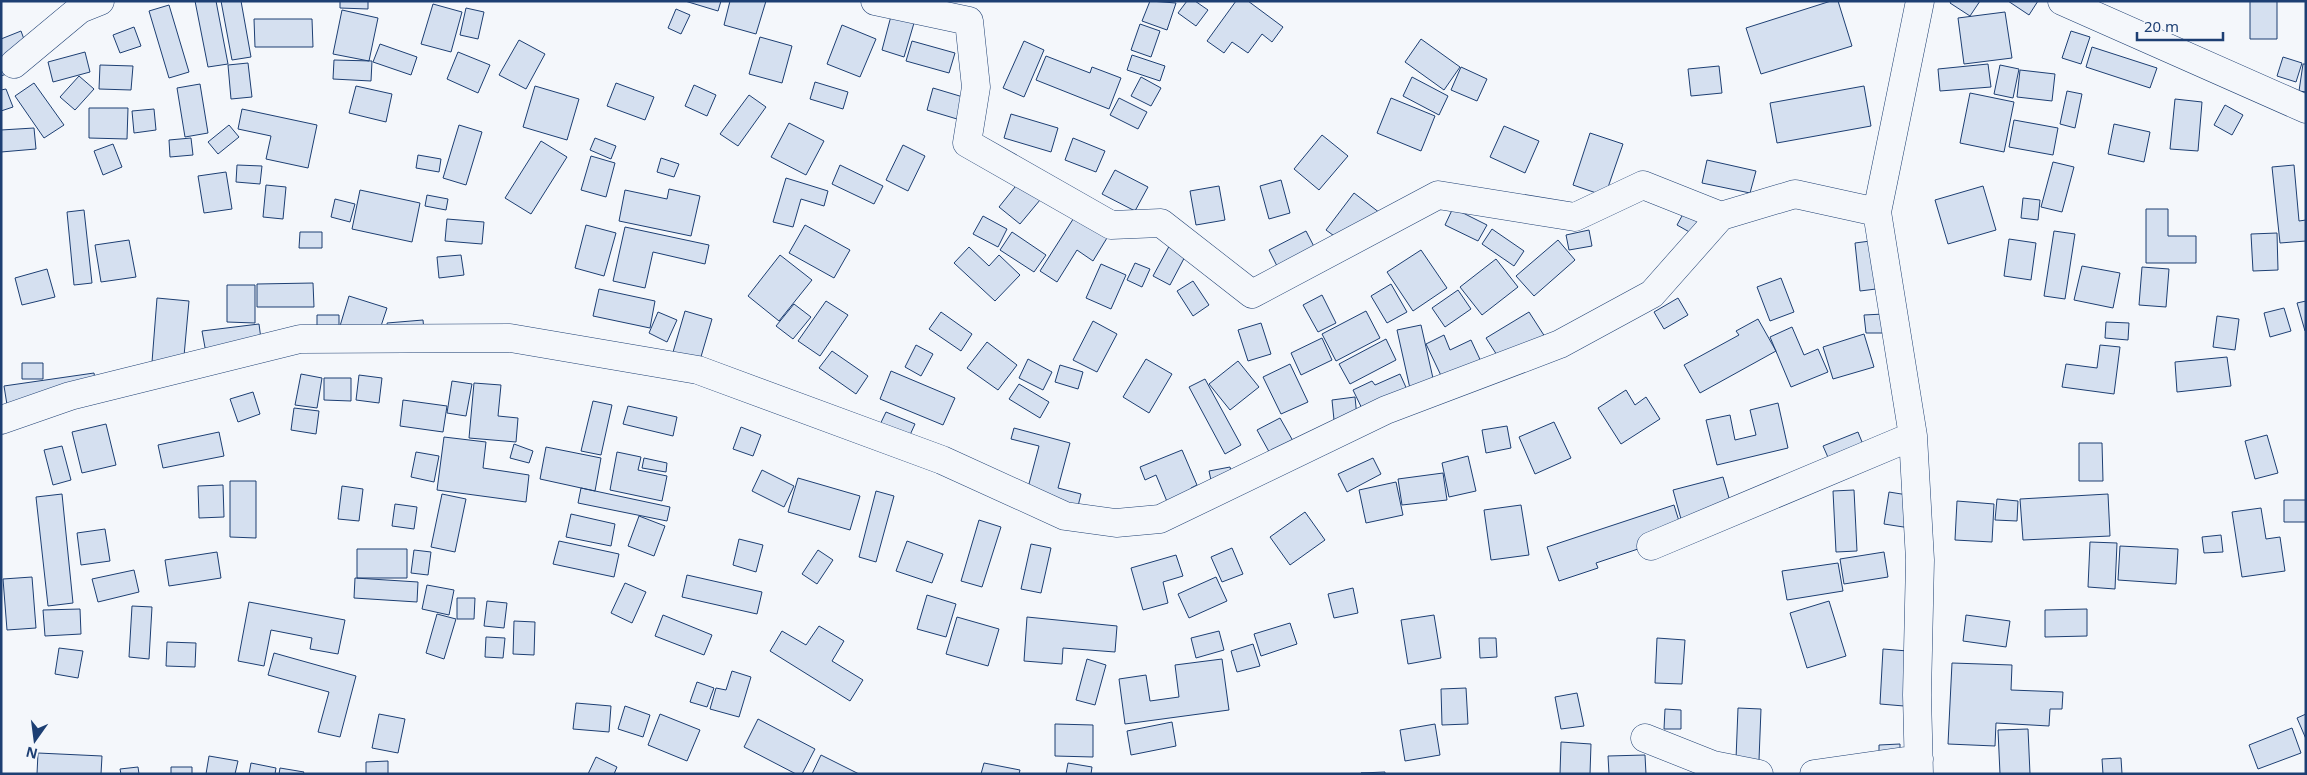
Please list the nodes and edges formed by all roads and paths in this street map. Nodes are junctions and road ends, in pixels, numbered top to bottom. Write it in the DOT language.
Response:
graph roads {
  1 [pos="100,1"];
  2 [pos="875,1"];
  3 [pos="1920,1"];
  4 [pos="2062,1"];
  5 [pos="974,11"];
  6 [pos="14,64"];
  7 [pos="2306,109"];
  8 [pos="1877,212"];
  9 [pos="1721,216"];
  10 [pos="1,420"];
  11 [pos="1913,436"];
  12 [pos="1651,546"];
  13 [pos="1645,738"];
  14 [pos="1919,767"];
  15 [pos="1759,774"];
  16 [pos="1814,774"];
  1 -- 6 [label="street"];
  2 -- 5 [label="street"];
  3 -- 8 [label="street"];
  4 -- 7 [label="street"];
  5 -- 9 [label="street"];
  8 -- 9 [label="street"];
  8 -- 11 [label="street"];
  9 -- 10 [label="street"];
  11 -- 12 [label="street"];
  11 -- 14 [label="street"];
  13 -- 15 [label="street"];
  14 -- 16 [label="street"];
}
